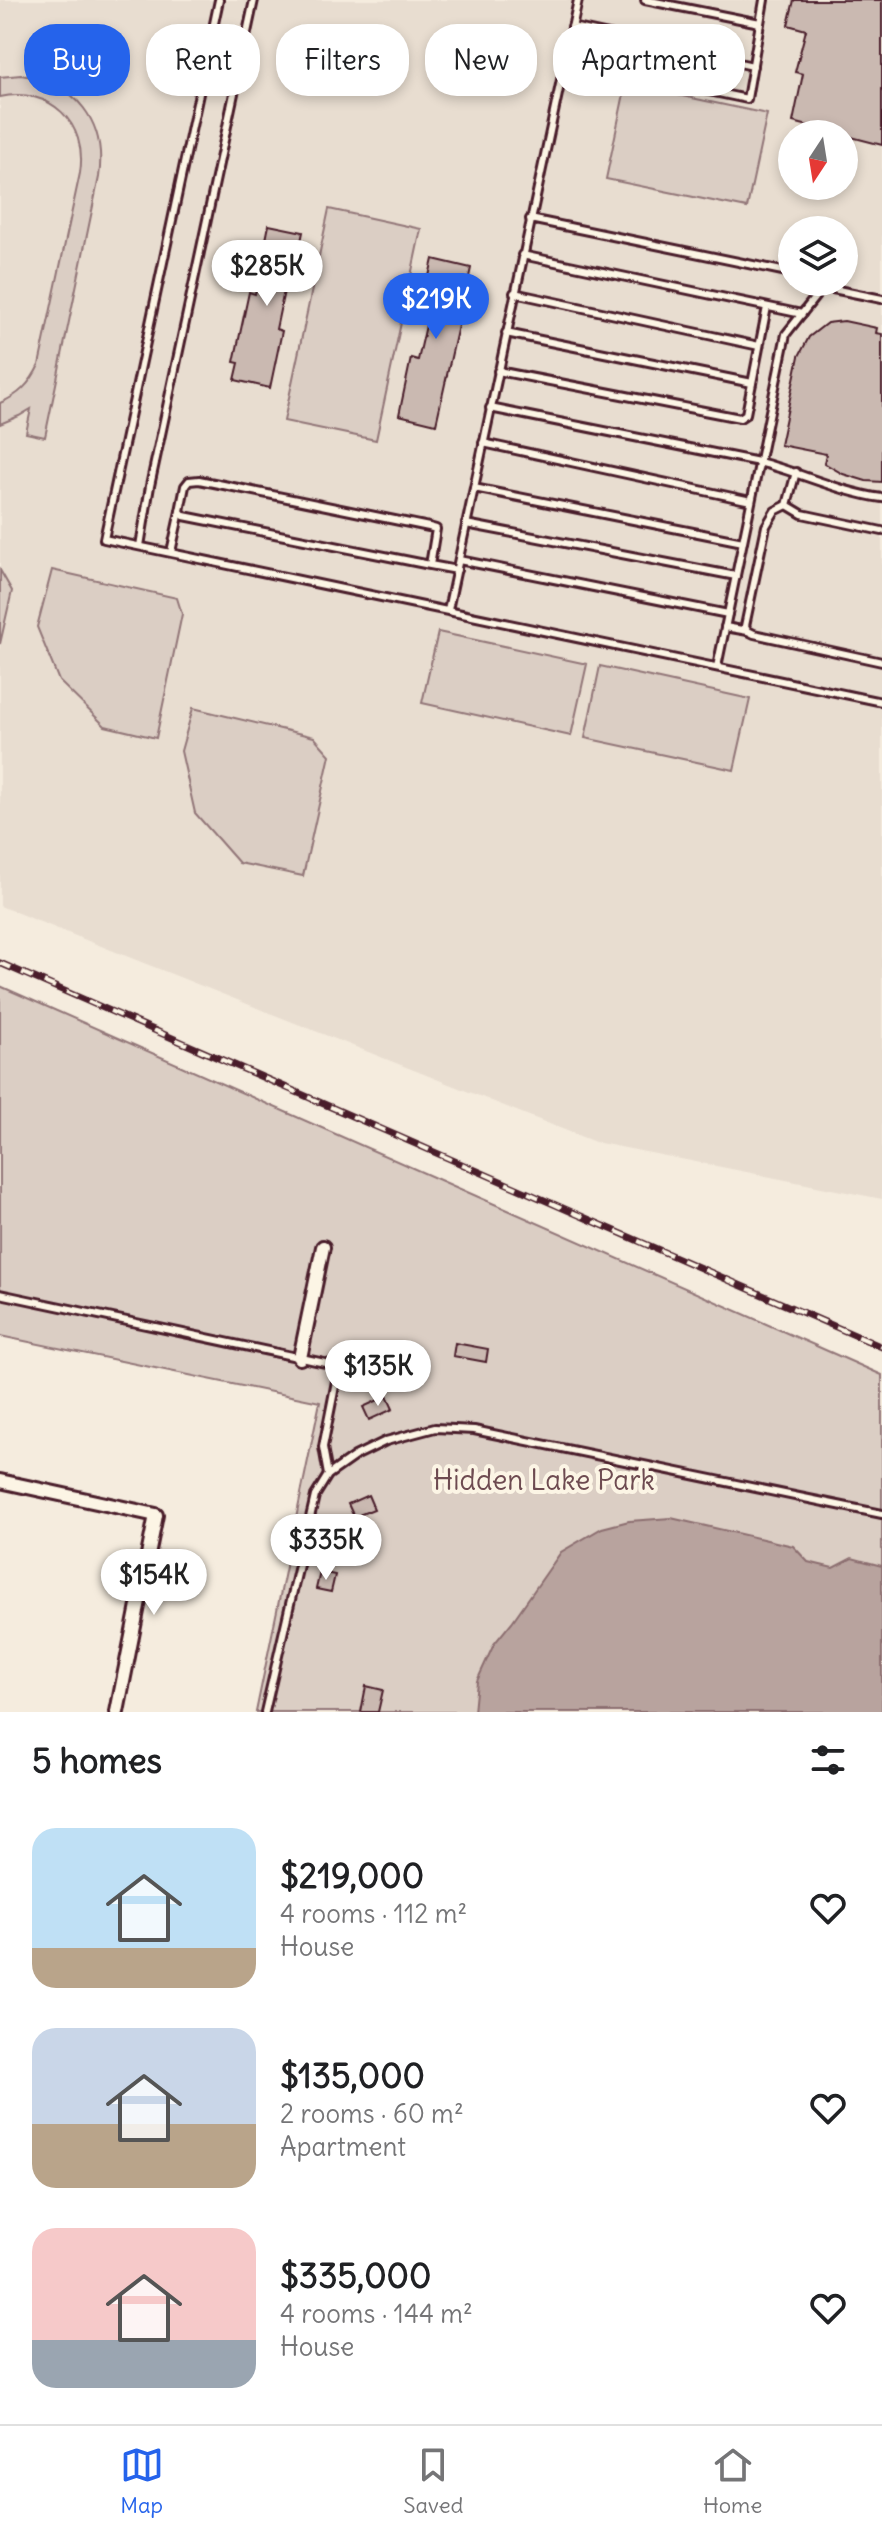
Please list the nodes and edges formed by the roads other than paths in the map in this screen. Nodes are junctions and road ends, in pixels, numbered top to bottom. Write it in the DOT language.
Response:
graph roads {
  1 [pos="219,0"];
  2 [pos="254,0"];
  3 [pos="578,0"];
  4 [pos="645,0"];
  5 [pos="764,0"];
  6 [pos="760,23"];
  7 [pos="573,24"];
  8 [pos="745,64"];
  9 [pos="753,66"];
  10 [pos="557,96"];
  11 [pos="733,96"];
  12 [pos="530,219"];
  13 [pos="522,255"];
  14 [pos="778,270"];
  15 [pos="514,293"];
  16 [pos="858,293"];
  17 [pos="816,296"];
  18 [pos="882,299"];
  19 [pos="767,307"];
  20 [pos="802,314"];
  21 [pos="506,333"];
  22 [pos="759,346"];
  23 [pos="498,371"];
  24 [pos="752,383"];
  25 [pos="490,408"];
  26 [pos="483,443"];
  27 [pos="759,462"];
  28 [pos="796,472"];
  29 [pos="474,488"];
  30 [pos="882,498"];
  31 [pos="751,501"];
  32 [pos="787,505"];
  33 [pos="180,511"];
  34 [pos="466,524"];
  35 [pos="882,531"];
  36 [pos="743,542"];
  37 [pos="140,546"];
  38 [pos="171,552"];
  39 [pos="459,560"];
  40 [pos="430,565"];
  41 [pos="457,570"];
  42 [pos="736,576"];
  43 [pos="448,610"];
  44 [pos="728,614"];
  45 [pos="725,627"];
  46 [pos="748,631"];
  47 [pos="882,662"];
  48 [pos="717,667"];
  49 [pos="882,702"];
  50 [pos="323,1247"];
  51 [pos="0,1294"];
  52 [pos="300,1358"];
  53 [pos="328,1475"];
  54 [pos="0,1481"];
  55 [pos="882,1514"];
  56 [pos="117,1712"];
  57 [pos="265,1712"];
  1 -- 37 [label="lane"];
  2 -- 37 [label="lane"];
  3 -- 7 [label="lane"];
  4 -- 6 [label="lane"];
  5 -- 6 [label="lane"];
  6 -- 9 [label="lane"];
  8 -- 9 [label="lane"];
  9 -- 11 [label="lane"];
  10 -- 12 [label="lane"];
  12 -- 13 [label="lane"];
  12 -- 14 [label="lane"];
  13 -- 15 [label="lane"];
  13 -- 19 [label="lane"];
  15 -- 21 [label="lane"];
  15 -- 22 [label="lane"];
  16 -- 18 [label="lane"];
  17 -- 20 [label="lane"];
  19 -- 20 [label="lane"];
  19 -- 22 [label="lane"];
  20 -- 27 [label="lane"];
  21 -- 23 [label="lane"];
  21 -- 24 [label="lane"];
  22 -- 24 [label="lane"];
  23 -- 24 [label="lane"];
  23 -- 25 [label="lane"];
  25 -- 26 [label="lane"];
  25 -- 27 [label="lane"];
  26 -- 29 [label="lane"];
  26 -- 31 [label="lane"];
  27 -- 28 [label="lane"];
  27 -- 31 [label="lane"];
  28 -- 30 [label="lane"];
  28 -- 32 [label="lane"];
  29 -- 34 [label="lane"];
  29 -- 36 [label="lane"];
  31 -- 36 [label="lane"];
  32 -- 35 [label="lane"];
  32 -- 46 [label="lane"];
  33 -- 38 [label="lane"];
  33 -- 40 [label="lane"];
  33 -- 40 [label="lane"];
  34 -- 39 [label="lane"];
  34 -- 42 [label="lane"];
  36 -- 42 [label="lane"];
  37 -- 38 [label="lane"];
  38 -- 43 [label="lane"];
  39 -- 41 [label="lane"];
  39 -- 44 [label="lane"];
  40 -- 41 [label="lane"];
  41 -- 43 [label="lane"];
  42 -- 44 [label="lane"];
  43 -- 48 [label="lane"];
  44 -- 45 [label="lane"];
  45 -- 46 [label="lane"];
  45 -- 48 [label="lane"];
  46 -- 47 [label="lane"];
  48 -- 49 [label="lane"];
  50 -- 52 [label="street"];
  51 -- 52 [label="lane"];
  52 -- 53 [label="lane"];
  53 -- 55 [label="lane"];
  53 -- 57 [label="lane"];
  54 -- 56 [label="street"];
}
